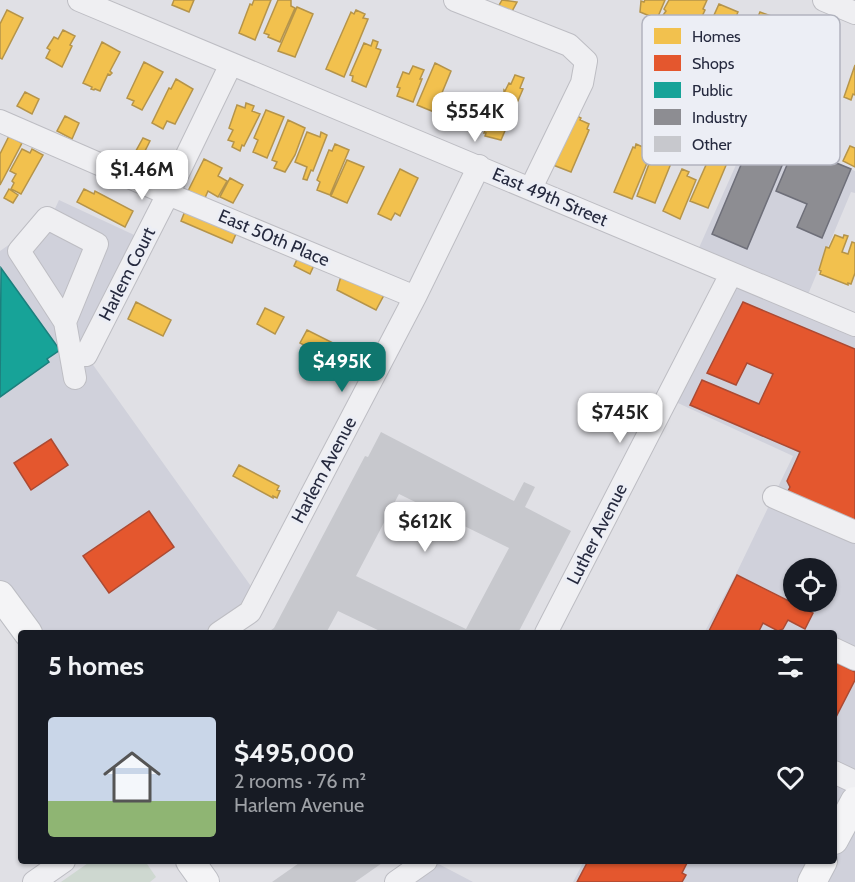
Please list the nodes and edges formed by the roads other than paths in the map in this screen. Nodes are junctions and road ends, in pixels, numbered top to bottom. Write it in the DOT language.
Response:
graph roads {
  1 [pos="79,0"];
  2 [pos="455,0"];
  3 [pos="824,0"];
  4 [pos="855,13"];
  5 [pos="231,64"];
  6 [pos="0,121"];
  7 [pos="479,166"];
  8 [pos="531,188"];
  9 [pos="168,194"];
  10 [pos="10,252"];
  11 [pos="731,274"];
  12 [pos="415,297"];
  13 [pos="65,322"];
  14 [pos="855,325"];
  15 [pos="86,355"];
  16 [pos="75,378"];
  17 [pos="774,497"];
  18 [pos="855,532"];
  19 [pos="0,595"];
  20 [pos="26,630"];
  21 [pos="223,630"];
  22 [pos="548,630"];
  23 [pos="837,651"];
  24 [pos="855,660"];
  25 [pos="837,773"];
  26 [pos="855,782"];
  27 [pos="60,864"];
  28 [pos="192,864"];
  29 [pos="422,864"];
  30 [pos="821,864"];
  31 [pos="34,882"];
  32 [pos="205,882"];
  33 [pos="396,882"];
  34 [pos="812,882"];
  1 -- 5 [label="street, East 49th Street"];
  2 -- 8 [label="street"];
  3 -- 4 [label="street"];
  5 -- 7 [label="street, East 49th Street"];
  5 -- 9 [label="street, Harlem Court"];
  6 -- 9 [label="street, East 50th Place"];
  7 -- 8 [label="street, East 49th Street"];
  7 -- 12 [label="street, Harlem Avenue"];
  8 -- 11 [label="street, East 49th Street"];
  9 -- 12 [label="street, East 50th Place"];
  9 -- 15 [label="street, Harlem Court"];
  10 -- 13 [label="street"];
  10 -- 13 [label="street"];
  11 -- 14 [label="street, East 49th Street"];
  11 -- 22 [label="street, Luther Avenue"];
  12 -- 21 [label="street, Harlem Avenue"];
  13 -- 16 [label="street"];
  17 -- 18 [label="street"];
  19 -- 20 [label="main road"];
  23 -- 24 [label="street"];
  25 -- 26 [label="street"];
  27 -- 31 [label="street"];
  28 -- 32 [label="main road"];
  29 -- 33 [label="street"];
  30 -- 34 [label="main road"];
}
